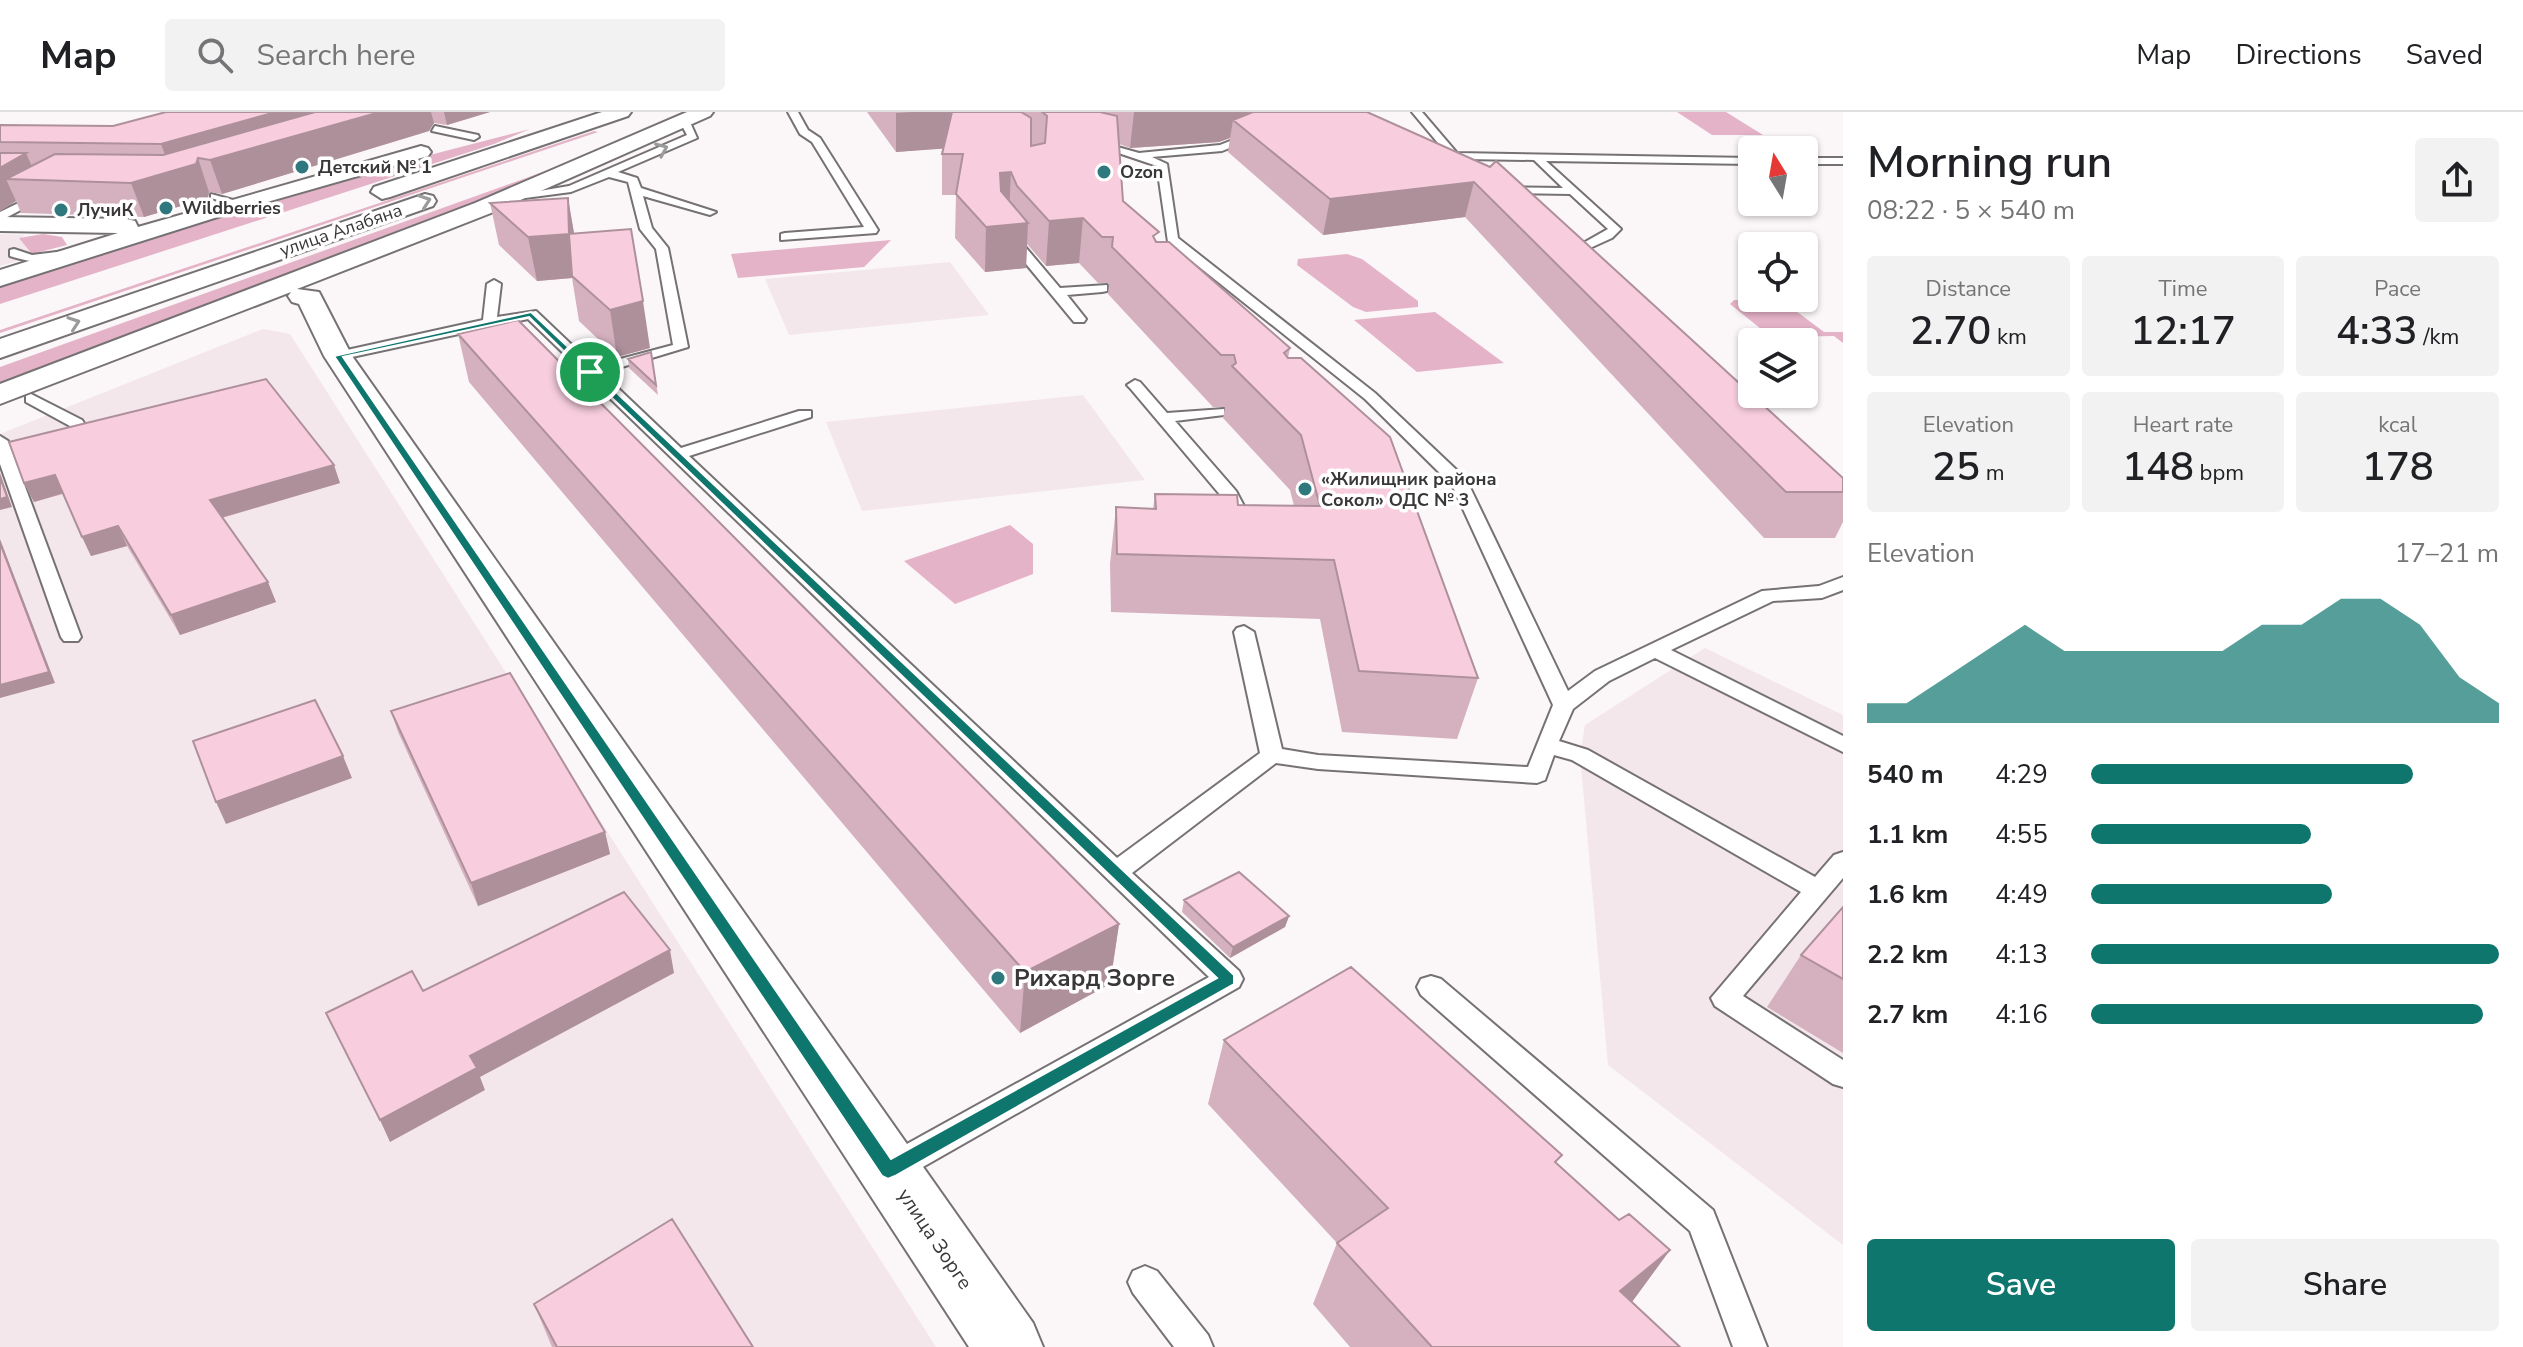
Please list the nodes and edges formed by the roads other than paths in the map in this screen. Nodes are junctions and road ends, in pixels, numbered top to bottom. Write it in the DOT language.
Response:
graph roads {
  1 [pos="570,112"];
  2 [pos="621,112"];
  3 [pos="793,112"];
  4 [pos="1417,112"];
  5 [pos="690,115"];
  6 [pos="435,129"];
  7 [pos="489,133"];
  8 [pos="1273,136"];
  9 [pos="1085,139"];
  10 [pos="1137,155"];
  11 [pos="1455,156"];
  12 [pos="1538,159"];
  13 [pos="1738,161"];
  14 [pos="1818,161"];
  15 [pos="1843,161"];
  16 [pos="608,173"];
  17 [pos="1469,173"];
  18 [pos="48,183"];
  19 [pos="1485,185"];
  20 [pos="638,191"];
  21 [pos="1571,191"];
  22 [pos="215,196"];
  23 [pos="510,197"];
  24 [pos="238,203"];
  25 [pos="341,205"];
  26 [pos="483,208"];
  27 [pos="710,212"];
  28 [pos="193,217"];
  29 [pos="1005,219"];
  30 [pos="2,225"];
  31 [pos="785,237"];
  32 [pos="102,248"];
  33 [pos="14,253"];
  34 [pos="57,256"];
  35 [pos="1582,256"];
  36 [pos="0,266"];
  37 [pos="0,278"];
  38 [pos="494,284"];
  39 [pos="1102,288"];
  40 [pos="1057,292"];
  41 [pos="301,296"];
  42 [pos="1079,319"];
  43 [pos="490,323"];
  44 [pos="0,349"];
  45 [pos="338,356"];
  46 [pos="590,372"];
  47 [pos="1135,385"];
  48 [pos="0,395"];
  49 [pos="1370,396"];
  50 [pos="31,399"];
  51 [pos="1342,399"];
  52 [pos="0,412"];
  53 [pos="1218,412"];
  54 [pos="805,414"];
  55 [pos="1162,418"];
  56 [pos="76,423"];
  57 [pos="0,441"];
  58 [pos="678,454"];
  59 [pos="1251,539"];
  60 [pos="1843,583"];
  61 [pos="1244,632"];
  62 [pos="71,637"];
  63 [pos="1655,650"];
  64 [pos="1564,705"];
  65 [pos="1546,745"];
  66 [pos="1843,745"];
  67 [pos="1272,755"];
  68 [pos="1843,861"];
  69 [pos="1116,872"];
  70 [pos="1818,890"];
  71 [pos="1431,987"];
  72 [pos="1843,1075"];
  73 [pos="888,1170"];
  74 [pos="1145,1282"];
  75 [pos="1009,1347"];
  76 [pos="1196,1347"];
  77 [pos="1750,1347"];
  1 -- 7 [label="main road"];
  2 -- 25 [label="main road, улица Алабяна"];
  3 -- 31 [label="lane"];
  4 -- 11 [label="lane"];
  16 -- 5 [label="lane, one-way"];
  5 -- 23 [label="main road"];
  44 -- 5 [label="main road, улица Алабяна, one-way"];
  6 -- 7 [label="lane"];
  7 -- 24 [label="main road"];
  8 -- 10 [label="lane"];
  9 -- 10 [label="lane"];
  10 -- 49 [label="lane"];
  11 -- 12 [label="lane"];
  11 -- 17 [label="lane"];
  12 -- 13 [label="lane"];
  12 -- 21 [label="lane"];
  14 -- 15 [label="lane"];
  16 -- 20 [label="lane"];
  16 -- 23 [label="lane"];
  18 -- 30 [label="lane"];
  19 -- 21 [label="lane"];
  20 -- 27 [label="lane"];
  20 -- 46 [label="lane"];
  21 -- 35 [label="lane"];
  22 -- 24 [label="lane"];
  23 -- 26 [label="main road"];
  24 -- 28 [label="main road"];
  26 -- 41 [label="main road"];
  26 -- 48 [label="main road"];
  28 -- 30 [label="main road"];
  28 -- 32 [label="main road"];
  29 -- 40 [label="lane"];
  32 -- 34 [label="lane"];
  32 -- 37 [label="main road"];
  33 -- 34 [label="lane"];
  34 -- 36 [label="lane"];
  38 -- 43 [label="lane"];
  39 -- 40 [label="lane"];
  40 -- 42 [label="lane"];
  41 -- 45 [label="main road, улица Зорге"];
  41 -- 50 [label="main road"];
  43 -- 45 [label="lane"];
  43 -- 46 [label="lane"];
  45 -- 73 [label="main road, улица Зорге"];
  46 -- 58 [label="lane"];
  47 -- 55 [label="lane"];
  49 -- 51 [label="lane"];
  49 -- 64 [label="lane"];
  50 -- 52 [label="main road"];
  50 -- 56 [label="lane"];
  53 -- 55 [label="lane"];
  54 -- 58 [label="lane"];
  55 -- 59 [label="lane"];
  57 -- 62 [label="lane"];
  58 -- 69 [label="lane"];
  60 -- 63 [label="lane"];
  61 -- 67 [label="lane"];
  63 -- 64 [label="lane"];
  63 -- 66 [label="lane"];
  64 -- 65 [label="lane"];
  65 -- 67 [label="lane"];
  65 -- 70 [label="lane"];
  67 -- 69 [label="lane"];
  68 -- 70 [label="lane"];
  69 -- 73 [label="lane"];
  70 -- 72 [label="lane"];
  71 -- 77 [label="lane"];
  73 -- 75 [label="main road, улица Зорге"];
  74 -- 76 [label="lane"];
}
